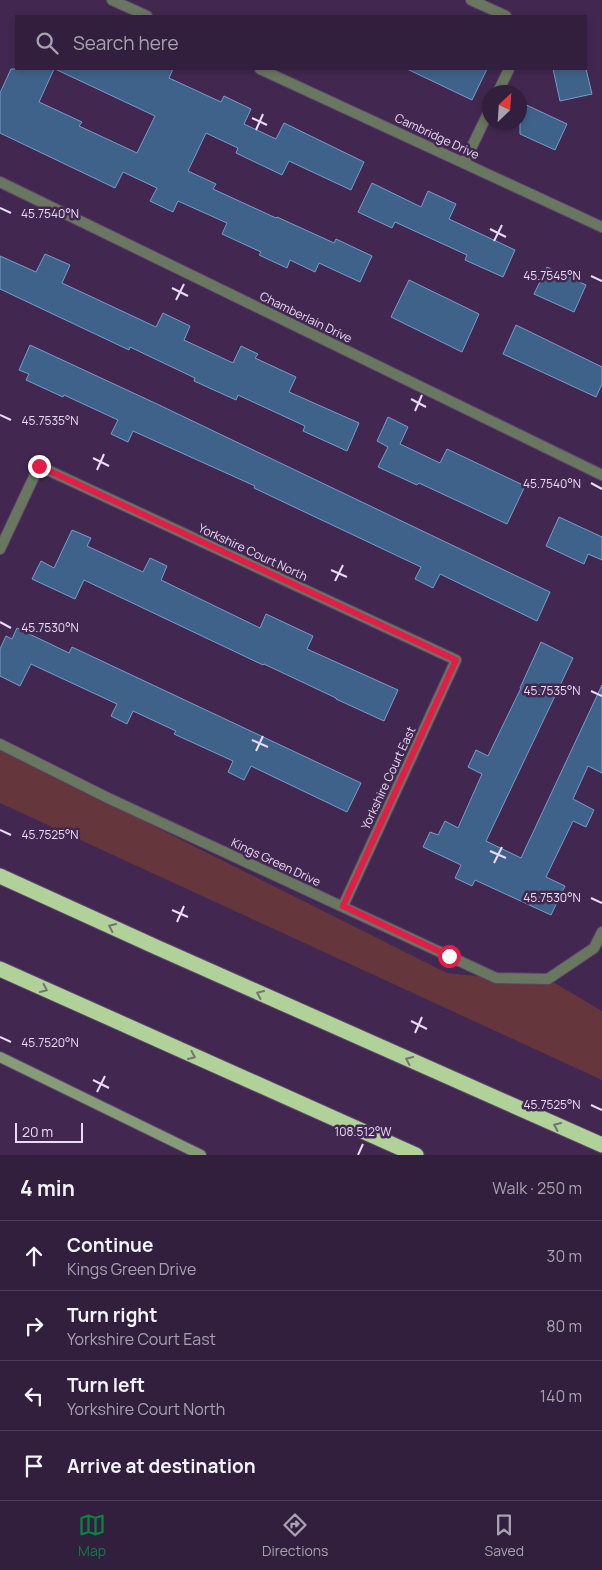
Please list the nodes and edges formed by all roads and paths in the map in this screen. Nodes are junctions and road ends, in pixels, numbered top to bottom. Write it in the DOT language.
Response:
graph roads {
  1 [pos="112,0"];
  2 [pos="471,0"];
  3 [pos="145,15"];
  4 [pos="504,15"];
  5 [pos="262,70"];
  6 [pos="509,70"];
  7 [pos="501,85"];
  8 [pos="482,125"];
  9 [pos="464,162"];
  10 [pos="0,182"];
  11 [pos="602,226"];
  12 [pos="602,475"];
  13 [pos="0,549"];
  14 [pos="456,660"];
  15 [pos="0,744"];
  16 [pos="0,876"];
  17 [pos="343,906"];
  18 [pos="602,932"];
  19 [pos="0,969"];
  20 [pos="0,1058"];
  21 [pos="602,1145"];
  22 [pos="200,1155"];
  23 [pos="416,1155"];
  1 -- 3 [label="street"];
  2 -- 4 [label="street"];
  5 -- 9 [label="street, Cambridge Drive"];
  6 -- 7 [label="street"];
  8 -- 9 [label="street"];
  9 -- 11 [label="street, Cambridge Drive"];
  10 -- 12 [label="street, Chamberlain Drive"];
  13 -- 14 [label="street, Yorkshire Court North"];
  14 -- 17 [label="street, Yorkshire Court East"];
  15 -- 17 [label="street, Kings Green Drive"];
  21 -- 16 [label="highway, one-way"];
  17 -- 18 [label="street, Kings Green Drive"];
  19 -- 23 [label="highway, one-way"];
  20 -- 22 [label="main road"];
}
